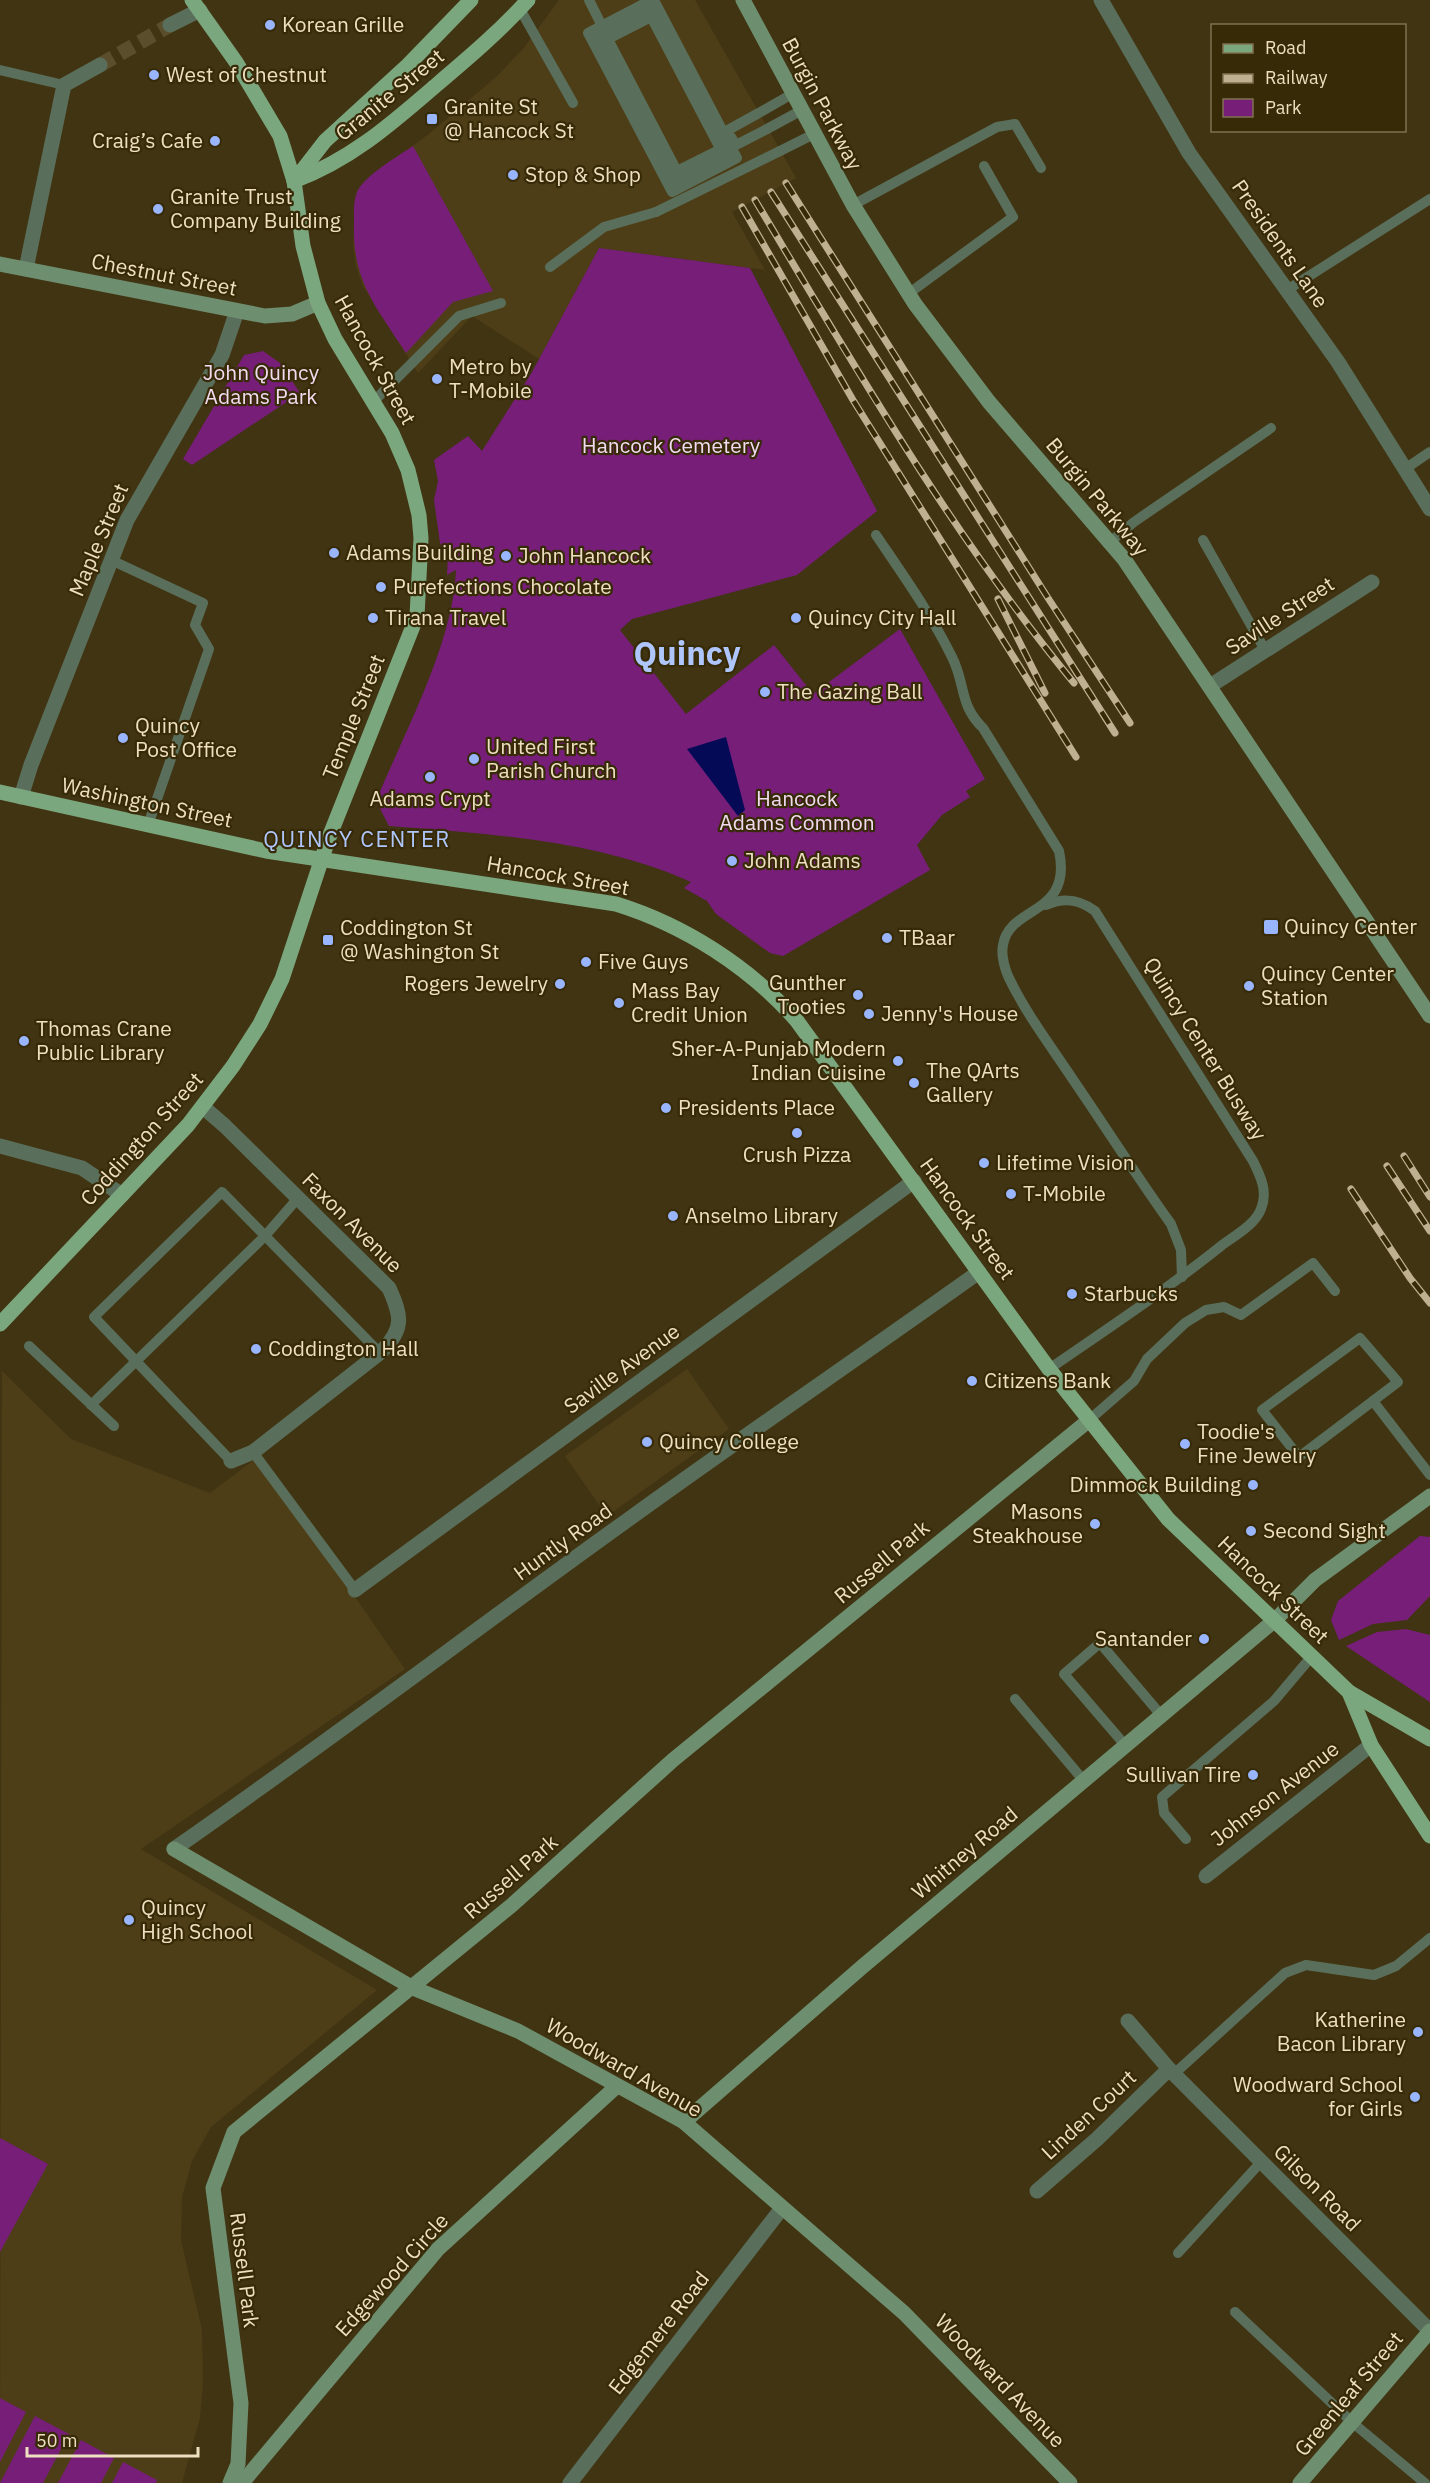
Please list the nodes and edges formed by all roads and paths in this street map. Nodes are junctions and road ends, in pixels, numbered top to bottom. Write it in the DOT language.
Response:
graph roads {
  1 [pos="471,0"];
  2 [pos="649,0"];
  3 [pos="658,0"];
  4 [pos="743,0"];
  5 [pos="1101,0"];
  6 [pos="521,3"];
  7 [pos="196,5"];
  8 [pos="591,5"];
  9 [pos="170,25"];
  10 [pos="100,65"];
  11 [pos="0,70"];
  12 [pos="64,86"];
  13 [pos="792,94"];
  14 [pos="573,103"];
  15 [pos="801,110"];
  16 [pos="728,130"];
  17 [pos="814,134"];
  18 [pos="717,151"];
  19 [pos="984,166"];
  20 [pos="1041,168"];
  21 [pos="294,181"];
  22 [pos="691,194"];
  23 [pos="1430,199"];
  24 [pos="853,205"];
  25 [pos="0,264"];
  26 [pos="550,267"];
  27 [pos="26,269"];
  28 [pos="1287,290"];
  29 [pos="908,294"];
  30 [pos="318,303"];
  31 [pos="501,303"];
  32 [pos="237,311"];
  33 [pos="374,401"];
  34 [pos="1271,428"];
  35 [pos="1430,453"];
  36 [pos="1405,469"];
  37 [pos="1430,509"];
  38 [pos="876,535"];
  39 [pos="1203,540"];
  40 [pos="1110,542"];
  41 [pos="111,560"];
  42 [pos="1372,582"];
  43 [pos="421,588"];
  44 [pos="1265,650"];
  45 [pos="1210,686"];
  46 [pos="0,792"];
  47 [pos="21,797"];
  48 [pos="148,825"];
  49 [pos="321,861"];
  50 [pos="1038,909"];
  51 [pos="1430,1016"];
  52 [pos="203,1107"];
  53 [pos="0,1146"];
  54 [pos="914,1181"];
  55 [pos="122,1195"];
  56 [pos="298,1198"];
  57 [pos="265,1236"];
  58 [pos="979,1272"];
  59 [pos="1182,1277"];
  60 [pos="1335,1291"];
  61 [pos="0,1324"];
  62 [pos="29,1346"];
  63 [pos="380,1353"];
  64 [pos="136,1361"];
  65 [pos="1049,1369"];
  66 [pos="1373,1401"];
  67 [pos="91,1406"];
  68 [pos="1088,1421"];
  69 [pos="114,1426"];
  70 [pos="253,1452"];
  71 [pos="231,1461"];
  72 [pos="1430,1475"];
  73 [pos="1430,1496"];
  74 [pos="355,1590"];
  75 [pos="1275,1620"];
  76 [pos="1312,1656"];
  77 [pos="1349,1692"];
  78 [pos="1015,1699"];
  79 [pos="1161,1714"];
  80 [pos="1430,1738"];
  81 [pos="1125,1745"];
  82 [pos="1371,1745"];
  83 [pos="1084,1780"];
  84 [pos="1430,1836"];
  85 [pos="1186,1839"];
  86 [pos="174,1850"];
  87 [pos="1206,1876"];
  88 [pos="1430,1938"];
  89 [pos="412,1988"];
  90 [pos="1128,2021"];
  91 [pos="1171,2072"];
  92 [pos="617,2086"];
  93 [pos="684,2122"];
  94 [pos="1261,2162"];
  95 [pos="1037,2191"];
  96 [pos="782,2208"];
  97 [pos="1178,2253"];
  98 [pos="1235,2312"];
  99 [pos="1430,2331"];
  100 [pos="1353,2423"];
  101 [pos="230,2483"];
  102 [pos="242,2483"];
  103 [pos="570,2483"];
  104 [pos="1070,2483"];
  105 [pos="1300,2483"];
  106 [pos="1425,2483"];
  1 -- 21 [label="main road, Granite Street"];
  2 -- 3 [label="lane, bridge"];
  2 -- 18 [label="lane, bridge"];
  3 -- 16 [label="lane"];
  4 -- 13 [label="street, Burgin Parkway"];
  5 -- 28 [label="street, Presidents Lane"];
  6 -- 14 [label="lane"];
  6 -- 21 [label="main road, Granite Street"];
  7 -- 9 [label="street"];
  7 -- 21 [label="main road, Hancock Street"];
  8 -- 22 [label="lane, bridge"];
  10 -- 12 [label="street"];
  11 -- 12 [label="lane"];
  12 -- 27 [label="street"];
  13 -- 15 [label="street, Burgin Parkway"];
  13 -- 16 [label="lane, bridge"];
  15 -- 16 [label="lane, bridge"];
  15 -- 17 [label="street, Burgin Parkway"];
  17 -- 22 [label="lane, bridge"];
  17 -- 24 [label="street, Burgin Parkway"];
  19 -- 29 [label="lane"];
  20 -- 24 [label="lane"];
  21 -- 30 [label="main road, Hancock Street"];
  22 -- 26 [label="lane, bridge"];
  23 -- 28 [label="lane"];
  24 -- 29 [label="street, Burgin Parkway"];
  25 -- 27 [label="street, Chestnut Street"];
  27 -- 32 [label="street, Chestnut Street"];
  28 -- 36 [label="street, Presidents Lane"];
  29 -- 40 [label="street, Burgin Parkway"];
  30 -- 32 [label="street, Chestnut Street"];
  30 -- 33 [label="main road, Hancock Street"];
  31 -- 33 [label="lane"];
  32 -- 41 [label="street, Maple Street"];
  33 -- 43 [label="main road, Hancock Street"];
  34 -- 40 [label="lane"];
  35 -- 36 [label="lane"];
  36 -- 37 [label="street, Presidents Lane"];
  38 -- 50 [label="lane"];
  39 -- 44 [label="lane"];
  40 -- 45 [label="street, Burgin Parkway"];
  41 -- 47 [label="street, Maple Street"];
  41 -- 48 [label="lane"];
  42 -- 44 [label="street, Saville Street"];
  43 -- 49 [label="main road, Temple Street"];
  44 -- 45 [label="street, Saville Street"];
  45 -- 51 [label="street, Burgin Parkway"];
  46 -- 47 [label="main road, Washington Street"];
  47 -- 48 [label="main road, Washington Street"];
  48 -- 49 [label="main road, Washington Street"];
  49 -- 52 [label="main road, Coddington Street"];
  49 -- 54 [label="main road, Hancock Street"];
  50 -- 59 [label="lane"];
  50 -- 59 [label="lane, Quincy Center Busway"];
  52 -- 55 [label="main road, Coddington Street"];
  52 -- 56 [label="street, Faxon Avenue"];
  53 -- 55 [label="street"];
  54 -- 58 [label="main road, Hancock Street"];
  54 -- 74 [label="street, Saville Avenue"];
  55 -- 61 [label="main road, Coddington Street"];
  56 -- 57 [label="lane"];
  56 -- 63 [label="street, Faxon Avenue"];
  57 -- 63 [label="lane"];
  57 -- 64 [label="lane"];
  57 -- 64 [label="lane"];
  58 -- 65 [label="main road, Hancock Street"];
  58 -- 86 [label="street, Huntly Road"];
  59 -- 65 [label="lane, Quincy Center Busway"];
  60 -- 68 [label="lane"];
  62 -- 67 [label="lane"];
  63 -- 70 [label="street, Faxon Avenue"];
  64 -- 67 [label="lane"];
  64 -- 71 [label="lane"];
  65 -- 68 [label="main road, Hancock Street"];
  66 -- 66 [label="lane"];
  66 -- 72 [label="lane"];
  67 -- 69 [label="lane"];
  68 -- 75 [label="main road, Hancock Street"];
  68 -- 89 [label="street, Russell Park"];
  70 -- 71 [label="street, Faxon Avenue"];
  70 -- 74 [label="lane"];
  73 -- 75 [label="street, Whitney Road"];
  75 -- 76 [label="main road, Hancock Street"];
  75 -- 79 [label="street, Whitney Road"];
  76 -- 77 [label="main road, Hancock Street"];
  76 -- 85 [label="lane"];
  77 -- 80 [label="main road"];
  77 -- 82 [label="main road, Hancock Street"];
  78 -- 83 [label="lane"];
  79 -- 81 [label="street, Whitney Road"];
  79 -- 81 [label="lane"];
  81 -- 83 [label="street, Whitney Road"];
  82 -- 84 [label="main road, Hancock Street"];
  82 -- 87 [label="street, Johnson Avenue"];
  83 -- 93 [label="street, Whitney Road"];
  86 -- 89 [label="street, Woodward Avenue"];
  88 -- 91 [label="lane"];
  89 -- 92 [label="street, Woodward Avenue"];
  89 -- 101 [label="street, Russell Park"];
  90 -- 91 [label="street, Gilson Road"];
  91 -- 94 [label="street, Gilson Road"];
  91 -- 95 [label="street, Linden Court"];
  92 -- 93 [label="street, Woodward Avenue"];
  92 -- 102 [label="street, Edgewood Circle"];
  93 -- 96 [label="street, Woodward Avenue"];
  94 -- 97 [label="lane"];
  94 -- 99 [label="street, Gilson Road"];
  96 -- 103 [label="street, Edgemere Road"];
  96 -- 104 [label="street, Woodward Avenue"];
  98 -- 100 [label="lane"];
  99 -- 100 [label="street, Greenleaf Street"];
  100 -- 105 [label="street, Greenleaf Street"];
  100 -- 106 [label="lane"];
}
